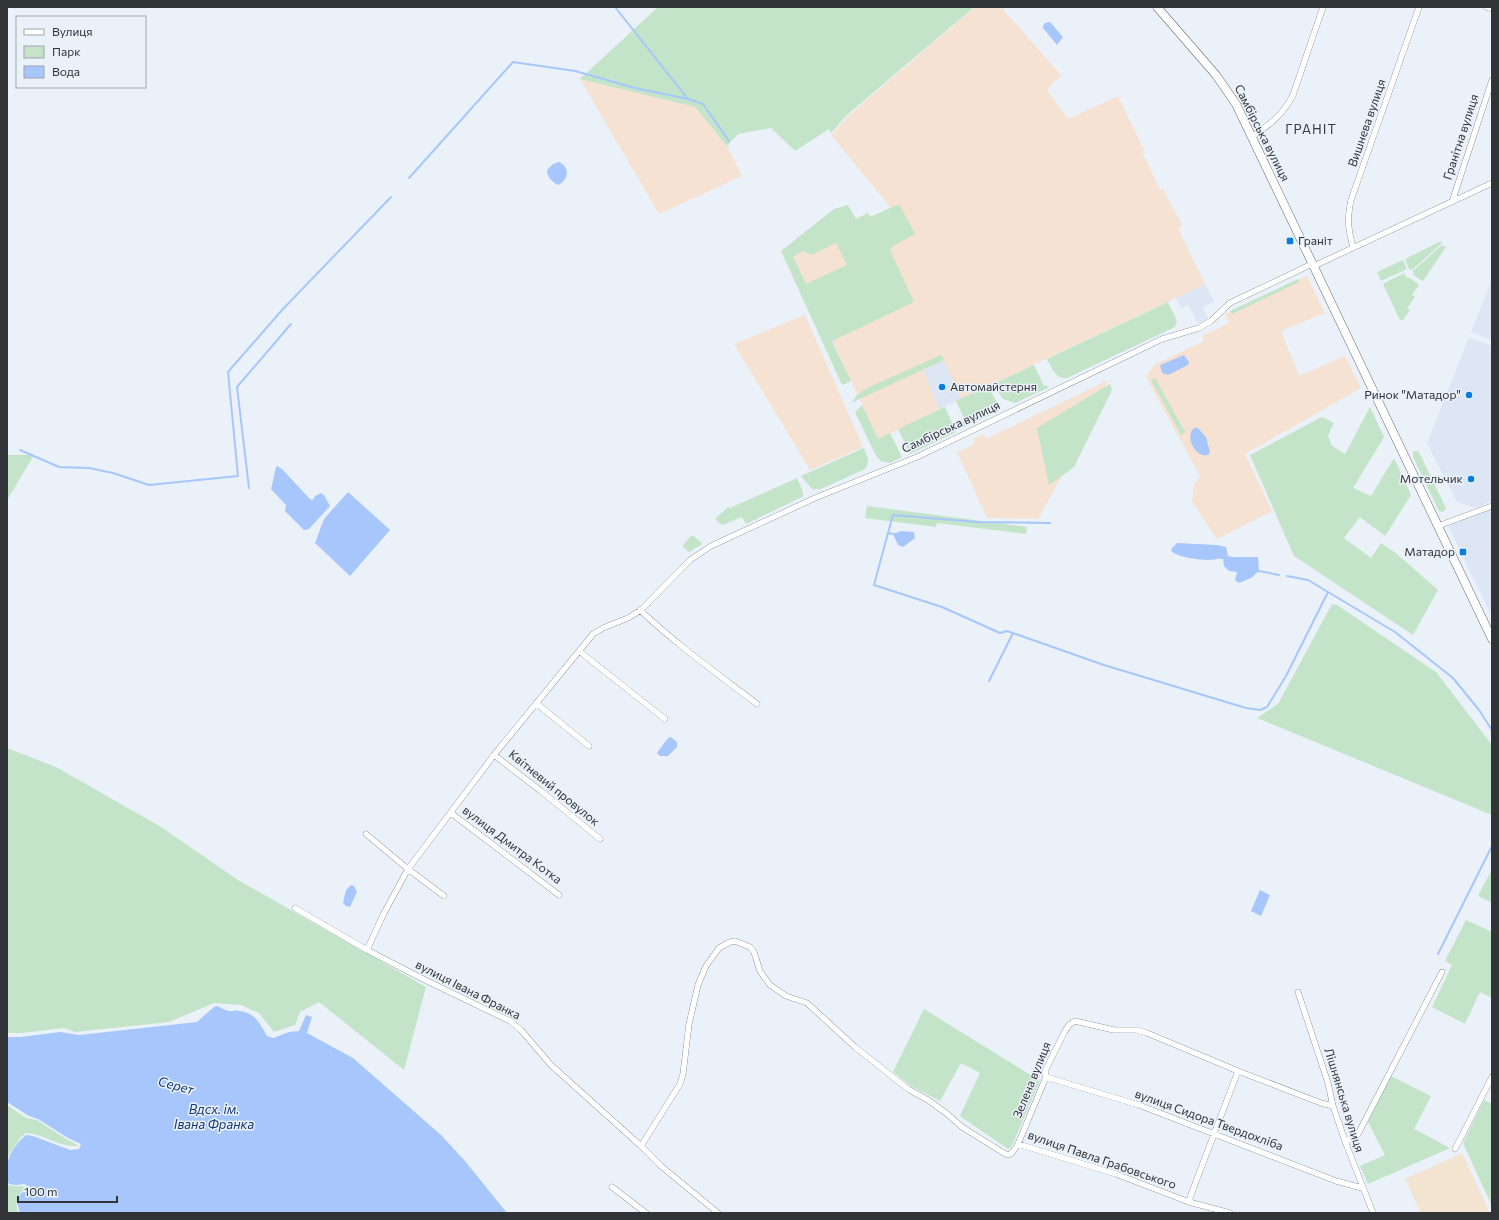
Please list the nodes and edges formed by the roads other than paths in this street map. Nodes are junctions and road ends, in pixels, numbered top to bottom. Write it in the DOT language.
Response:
graph roads {
  1 [pos="1157,7"];
  2 [pos="1323,7"];
  3 [pos="1419,7"];
  4 [pos="1486,7"];
  5 [pos="1492,9"];
  6 [pos="1492,80"];
  7 [pos="1252,137"];
  8 [pos="1492,183"];
  9 [pos="1452,202"];
  10 [pos="1353,248"];
  11 [pos="1313,265"];
  12 [pos="1492,506"];
  13 [pos="1438,526"];
  14 [pos="640,610"];
  15 [pos="1492,639"];
  16 [pos="579,651"];
  17 [pos="536,703"];
  18 [pos="757,704"];
  19 [pos="665,719"];
  20 [pos="589,746"];
  21 [pos="494,755"];
  22 [pos="451,813"];
  23 [pos="366,834"];
  24 [pos="600,839"];
  25 [pos="408,869"];
  26 [pos="559,895"];
  27 [pos="444,896"];
  28 [pos="295,908"];
  29 [pos="367,950"];
  30 [pos="1442,972"];
  31 [pos="1298,992"];
  32 [pos="1238,1071"];
  33 [pos="1046,1077"];
  34 [pos="1492,1077"];
  35 [pos="1333,1106"];
  36 [pos="1214,1133"];
  37 [pos="1345,1141"];
  38 [pos="1018,1144"];
  39 [pos="642,1146"];
  40 [pos="1455,1149"];
  41 [pos="612,1187"];
  42 [pos="1362,1188"];
  43 [pos="1189,1202"];
  44 [pos="646,1213"];
  45 [pos="718,1213"];
  46 [pos="1230,1213"];
  47 [pos="1373,1213"];
  1 -- 7 [label="main road, Самбірська вулиця"];
  2 -- 7 [label="street"];
  3 -- 10 [label="street, Вишнева вулиця"];
  4 -- 5 [label="street"];
  6 -- 9 [label="street, Гранітна вулиця"];
  7 -- 11 [label="main road, Самбірська вулиця"];
  8 -- 9 [label="street, Гранітна вулиця"];
  9 -- 10 [label="street, Гранітна вулиця"];
  10 -- 11 [label="street, Гранітна вулиця"];
  11 -- 13 [label="main road, Самбірська вулиця"];
  11 -- 14 [label="street, Самбірська вулиця"];
  12 -- 13 [label="street"];
  13 -- 15 [label="main road, Самбірська вулиця"];
  14 -- 16 [label="street, Самбірська вулиця"];
  14 -- 18 [label="street"];
  16 -- 17 [label="street, Самбірська вулиця"];
  16 -- 19 [label="street"];
  17 -- 20 [label="street"];
  17 -- 21 [label="street, Самбірська вулиця"];
  21 -- 22 [label="street, Самбірська вулиця"];
  21 -- 24 [label="street, Квітневий провулок"];
  22 -- 25 [label="street, Самбірська вулиця"];
  22 -- 26 [label="street, вулиця Дмитра Котка"];
  23 -- 25 [label="street"];
  25 -- 27 [label="street"];
  25 -- 29 [label="street, Самбірська вулиця"];
  28 -- 29 [label="street, вулиця Івана Франка"];
  29 -- 39 [label="street, вулиця Івана Франка"];
  30 -- 37 [label="street"];
  31 -- 35 [label="street, Лішнянська вулиця"];
  32 -- 33 [label="street, Зелена вулиця"];
  32 -- 35 [label="street, Зелена вулиця"];
  32 -- 36 [label="street"];
  33 -- 36 [label="street, вулиця Сидора Твердохліба"];
  33 -- 38 [label="street, Зелена вулиця"];
  34 -- 40 [label="street"];
  35 -- 37 [label="street, Лішнянська вулиця"];
  36 -- 42 [label="street, вулиця Сидора Твердохліба"];
  36 -- 43 [label="street"];
  37 -- 42 [label="street, Лішнянська вулиця"];
  38 -- 39 [label="street, вулиця Павла Грабовського"];
  38 -- 43 [label="street, вулиця Павла Грабовського"];
  39 -- 45 [label="street, вулиця Івана Франка"];
  41 -- 44 [label="street"];
  42 -- 47 [label="street, Лішнянська вулиця"];
  43 -- 46 [label="street, вулиця Павла Грабовського"];
}
